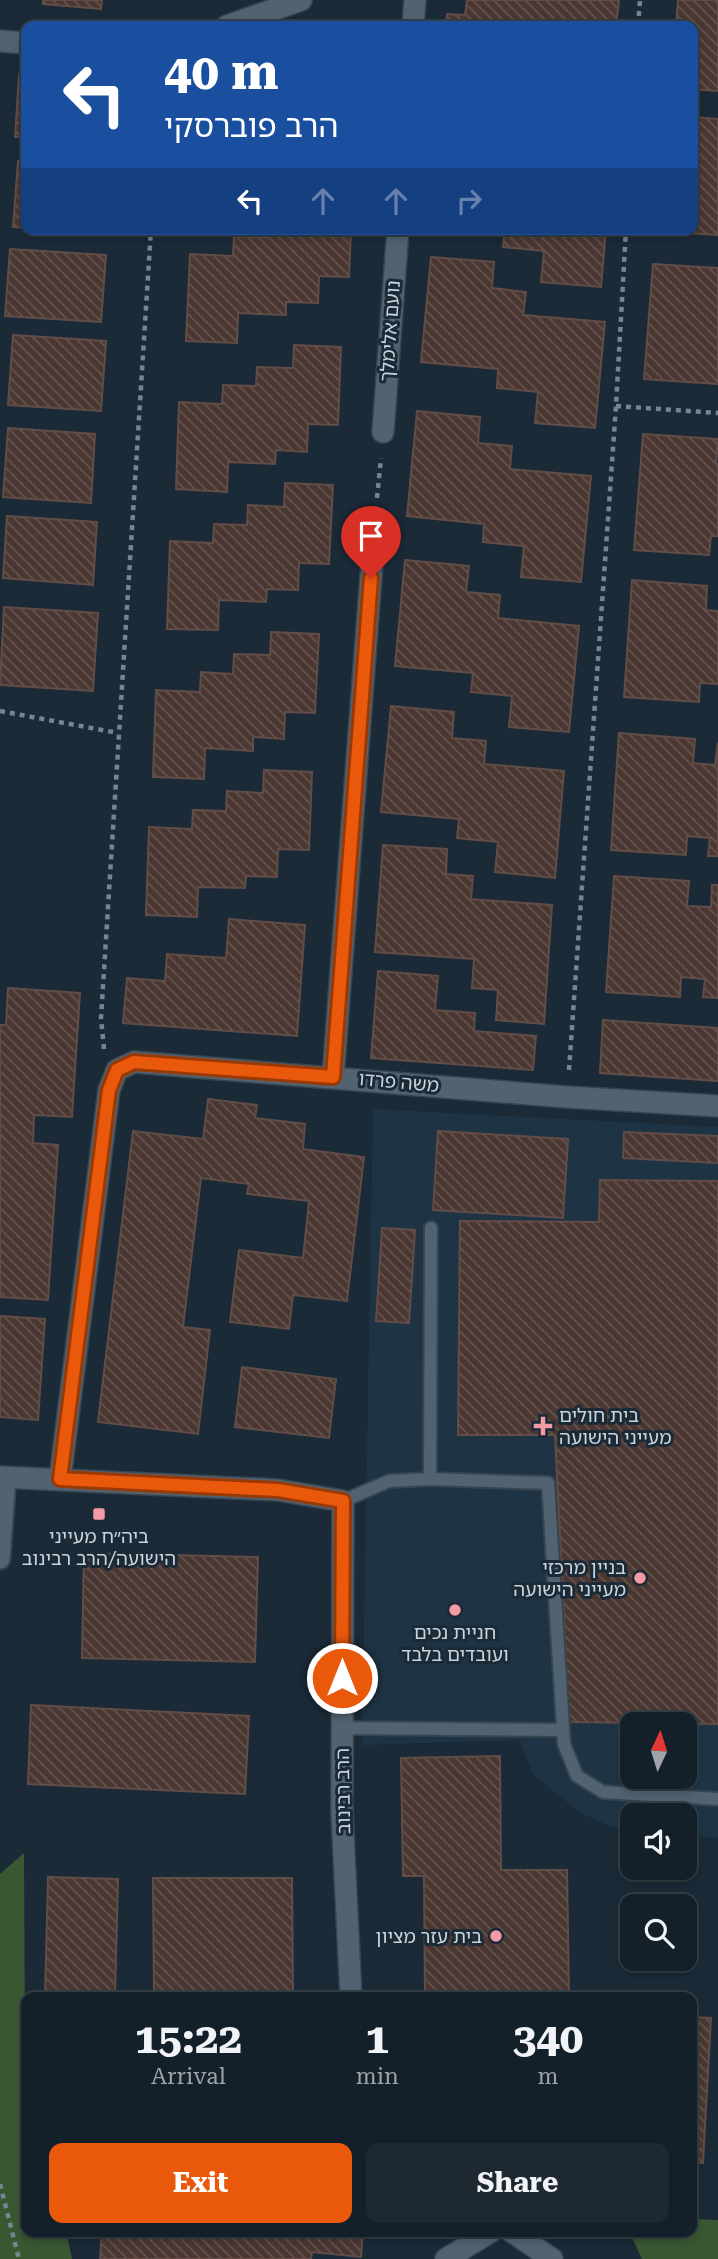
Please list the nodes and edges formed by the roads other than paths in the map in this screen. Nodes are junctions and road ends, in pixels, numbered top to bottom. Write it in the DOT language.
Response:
graph roads {
  1 [pos="301,0"];
  2 [pos="415,0"];
  3 [pos="241,21"];
  4 [pos="413,21"];
  5 [pos="0,41"];
  6 [pos="21,43"];
  7 [pos="398,235"];
  8 [pos="383,432"];
  9 [pos="375,523"];
  10 [pos="333,1077"];
  11 [pos="718,1106"];
  12 [pos="431,1228"];
  13 [pos="3,1478"];
  14 [pos="60,1479"];
  15 [pos="430,1479"];
  16 [pos="343,1501"];
  17 [pos="0,1559"];
  18 [pos="342,1728"];
  19 [pos="563,1730"];
  20 [pos="718,1799"];
  21 [pos="351,1992"];
  22 [pos="482,2237"];
  23 [pos="520,2237"];
  24 [pos="446,2259"];
  25 [pos="552,2259"];
  1 -- 3 [label="street"];
  2 -- 4 [label="street"];
  5 -- 6 [label="street"];
  7 -- 8 [label="street, נועם אלימלך"];
  9 -- 10 [label="street"];
  10 -- 11 [label="street, משה פרדו"];
  10 -- 14 [label="street, משה פרדו"];
  12 -- 15 [label="lane"];
  13 -- 14 [label="street"];
  13 -- 17 [label="street"];
  14 -- 16 [label="street"];
  15 -- 16 [label="lane"];
  15 -- 19 [label="lane"];
  16 -- 18 [label="street, הרב רבינוב"];
  18 -- 19 [label="lane"];
  18 -- 21 [label="street, הרב רבינוב"];
  19 -- 20 [label="lane"];
  22 -- 24 [label="street"];
  23 -- 25 [label="street"];
}
